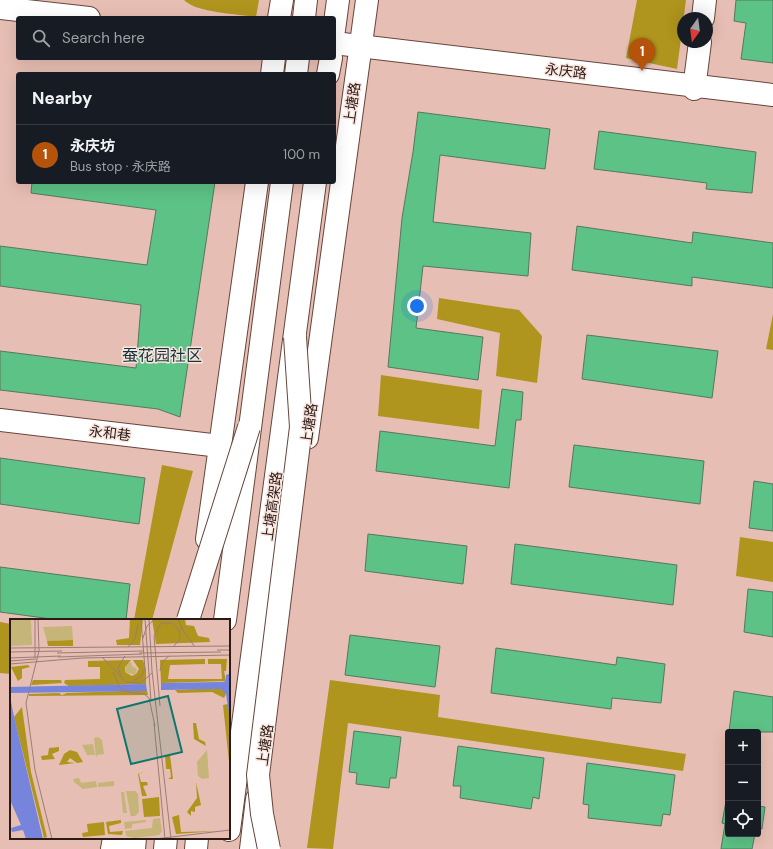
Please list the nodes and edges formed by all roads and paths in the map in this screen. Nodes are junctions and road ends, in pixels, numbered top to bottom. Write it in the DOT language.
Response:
graph roads {
  1 [pos="282,0"];
  2 [pos="306,0"];
  3 [pos="338,0"];
  4 [pos="367,0"];
  5 [pos="705,0"];
  6 [pos="0,8"];
  7 [pos="704,12"];
  8 [pos="71,16"];
  9 [pos="279,16"];
  10 [pos="304,16"];
  11 [pos="336,16"];
  12 [pos="336,43"];
  13 [pos="360,45"];
  14 [pos="699,48"];
  15 [pos="274,60"];
  16 [pos="298,60"];
  17 [pos="330,60"];
  18 [pos="272,72"];
  19 [pos="296,72"];
  20 [pos="328,72"];
  21 [pos="694,87"];
  22 [pos="773,95"];
  23 [pos="257,184"];
  24 [pos="282,184"];
  25 [pos="315,184"];
  26 [pos="295,337"];
  27 [pos="0,420"];
  28 [pos="249,427"];
  29 [pos="220,446"];
  30 [pos="188,619"];
  31 [pos="196,619"];
  32 [pos="225,619"];
  33 [pos="230,823"];
  34 [pos="114,839"];
  35 [pos="135,839"];
  36 [pos="166,839"];
  37 [pos="197,839"];
  38 [pos="228,839"];
  39 [pos="112,849"];
  40 [pos="134,849"];
  41 [pos="165,849"];
  42 [pos="196,849"];
  43 [pos="226,849"];
  44 [pos="251,849"];
  45 [pos="269,849"];
  1 -- 9 [label="main road"];
  2 -- 10 [label="main road"];
  3 -- 11 [label="main road"];
  4 -- 13 [label="main road, 上塘路"];
  5 -- 7 [label="main road"];
  6 -- 8 [label="main road"];
  12 -- 13 [label="main road, 永庆路"];
  13 -- 21 [label="main road, 永庆路"];
  13 -- 44 [label="main road, 上塘路"];
  14 -- 21 [label="main road"];
  15 -- 18 [label="main road"];
  16 -- 19 [label="main road"];
  17 -- 20 [label="main road"];
  21 -- 22 [label="main road, 永庆路"];
  23 -- 29 [label="main road"];
  24 -- 28 [label="main road"];
  25 -- 26 [label="main road, 上塘高架路"];
  26 -- 33 [label="main road, 上塘高架路, bridge"];
  26 -- 45 [label="main road, bridge"];
  27 -- 29 [label="main road, 永和巷"];
  28 -- 30 [label="main road, bridge"];
  28 -- 32 [label="main road, bridge"];
  29 -- 31 [label="main road"];
  34 -- 39 [label="main road"];
  35 -- 40 [label="main road"];
  36 -- 41 [label="main road"];
  37 -- 42 [label="main road"];
  38 -- 43 [label="main road"];
}
